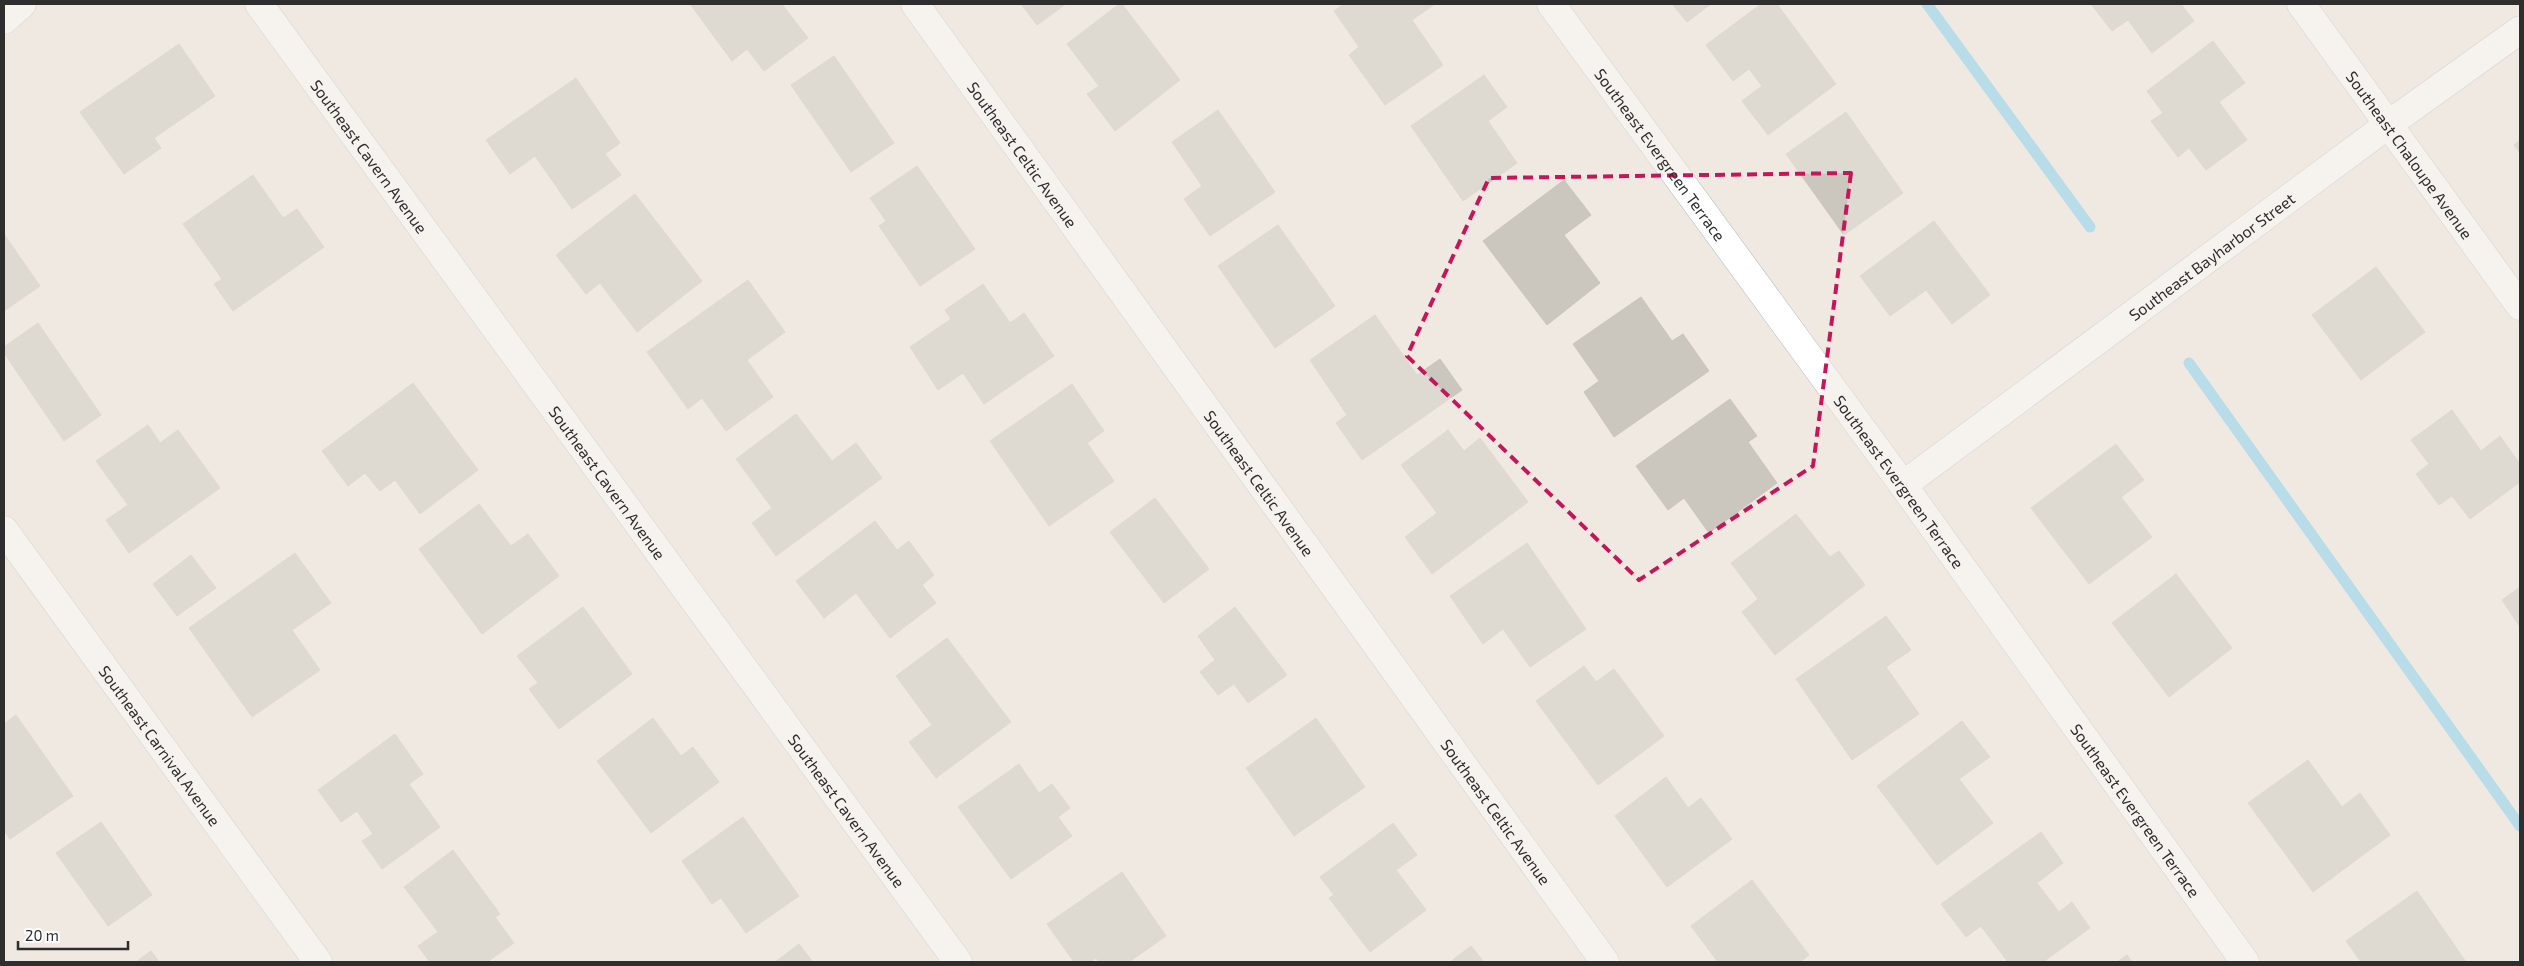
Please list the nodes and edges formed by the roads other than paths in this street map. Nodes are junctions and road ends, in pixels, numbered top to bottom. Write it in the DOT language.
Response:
graph roads {
  1 [pos="22,4"];
  2 [pos="259,4"];
  3 [pos="915,4"];
  4 [pos="1551,4"];
  5 [pos="2301,4"];
  6 [pos="4,20"];
  7 [pos="2520,30"];
  8 [pos="2389,124"];
  9 [pos="2520,306"];
  10 [pos="1903,486"];
  11 [pos="4,530"];
  12 [pos="318,962"];
  13 [pos="958,962"];
  14 [pos="1605,962"];
  15 [pos="2245,962"];
  1 -- 6 [label="street"];
  2 -- 13 [label="street, Southeast Cavern Avenue"];
  3 -- 14 [label="street, Southeast Celtic Avenue"];
  4 -- 10 [label="street, Southeast Evergreen Terrace"];
  5 -- 8 [label="street, Southeast Chaloupe Avenue"];
  7 -- 8 [label="street, Southeast Bayharbor Street"];
  8 -- 9 [label="street, Southeast Chaloupe Avenue"];
  8 -- 10 [label="street, Southeast Bayharbor Street"];
  10 -- 15 [label="street, Southeast Evergreen Terrace"];
  11 -- 12 [label="street, Southeast Carnival Avenue"];
}
